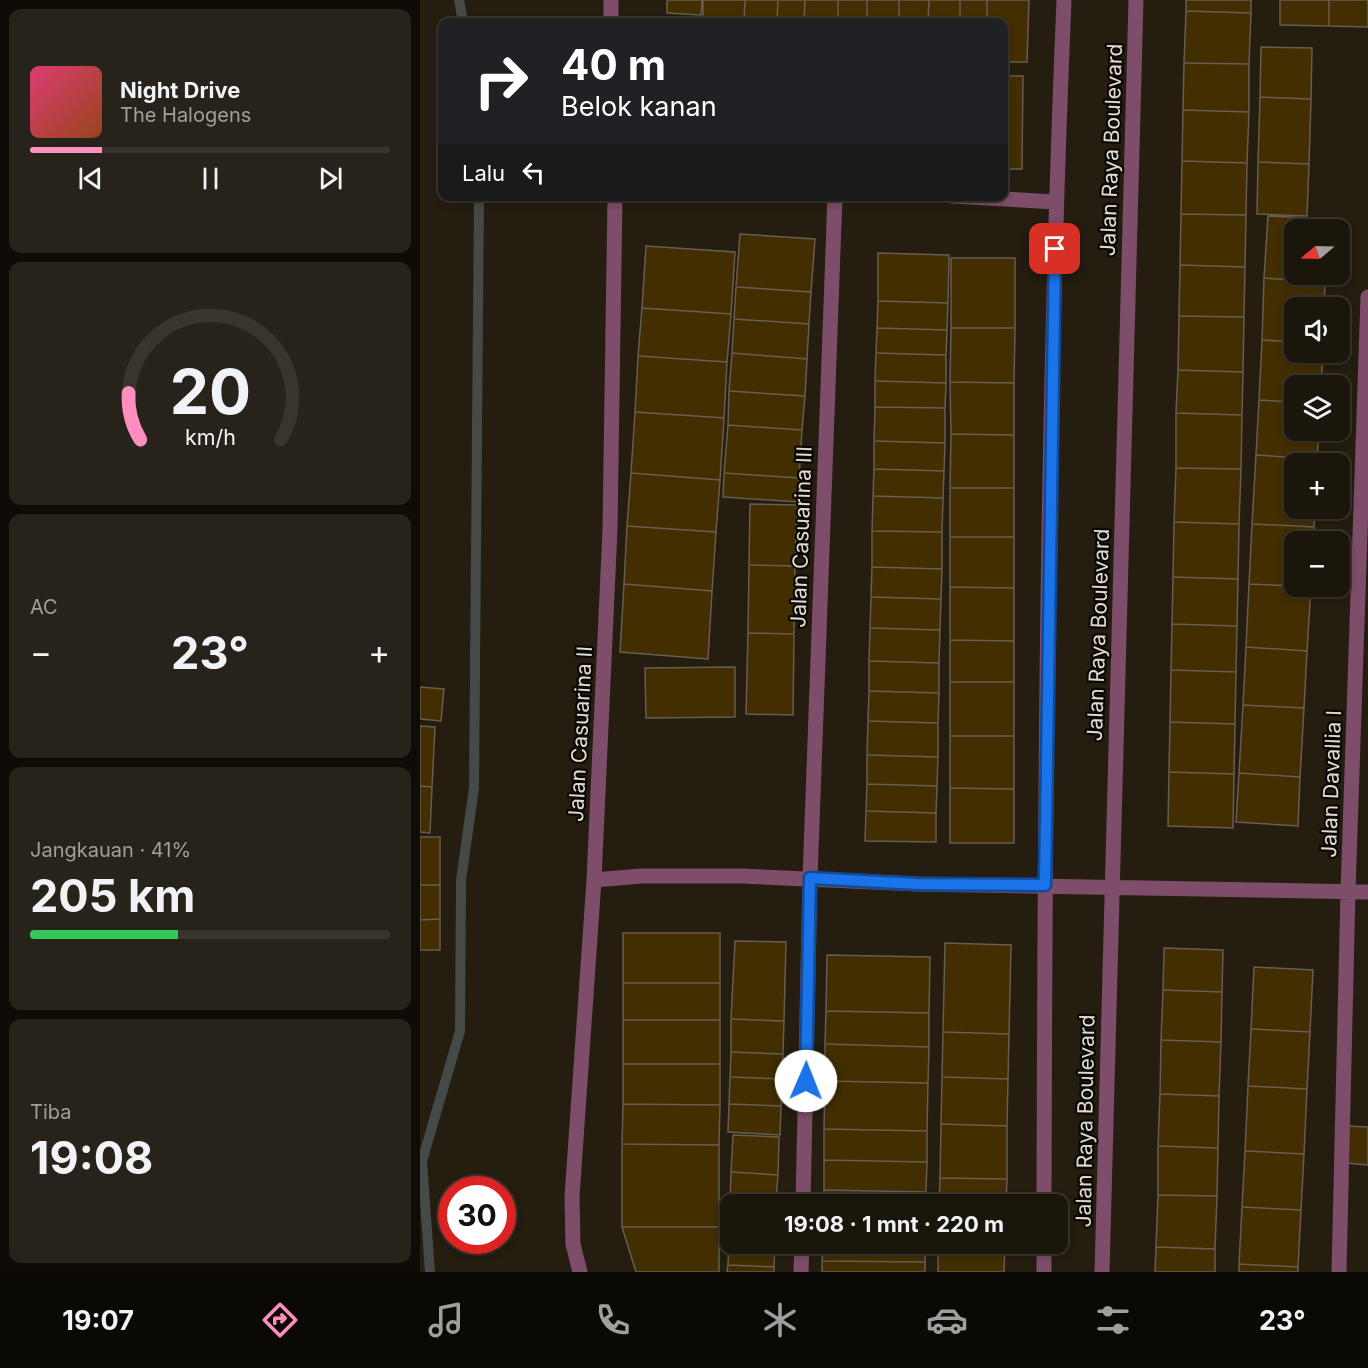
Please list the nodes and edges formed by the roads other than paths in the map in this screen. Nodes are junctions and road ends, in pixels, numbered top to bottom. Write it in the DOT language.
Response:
graph roads {
  1 [pos="611,0"];
  2 [pos="1064,0"];
  3 [pos="1136,0"];
  4 [pos="611,18"];
  5 [pos="1008,199"];
  6 [pos="615,201"];
  7 [pos="835,201"];
  8 [pos="1056,202"];
  9 [pos="1368,297"];
  10 [pos="810,878"];
  11 [pos="594,880"];
  12 [pos="1045,885"];
  13 [pos="1112,886"];
  14 [pos="1348,891"];
  15 [pos="1368,892"];
  16 [pos="803,1194"];
  17 [pos="1044,1194"];
  18 [pos="802,1254"];
  19 [pos="1044,1254"];
  20 [pos="580,1272"];
  21 [pos="801,1272"];
  22 [pos="1044,1272"];
  23 [pos="1102,1272"];
  24 [pos="1339,1272"];
  1 -- 4 [label="street"];
  2 -- 8 [label="street, Jalan Raya Boulevard"];
  3 -- 13 [label="street, Jalan Raya Boulevard"];
  5 -- 8 [label="street"];
  6 -- 11 [label="street, Jalan Casuarina II"];
  7 -- 10 [label="street, Jalan Casuarina III"];
  8 -- 12 [label="street, Jalan Raya Boulevard"];
  9 -- 14 [label="street, Jalan Davallia I"];
  10 -- 11 [label="street"];
  10 -- 12 [label="street"];
  10 -- 16 [label="street, Jalan Casuarina III"];
  11 -- 20 [label="street, Jalan Casuarina II"];
  12 -- 13 [label="street"];
  12 -- 17 [label="street, Jalan Raya Boulevard"];
  13 -- 14 [label="street"];
  13 -- 23 [label="street, Jalan Raya Boulevard"];
  14 -- 15 [label="street"];
  14 -- 24 [label="street, Jalan Davallia I"];
  18 -- 21 [label="street"];
  19 -- 22 [label="street, Jalan Raya Boulevard"];
}
